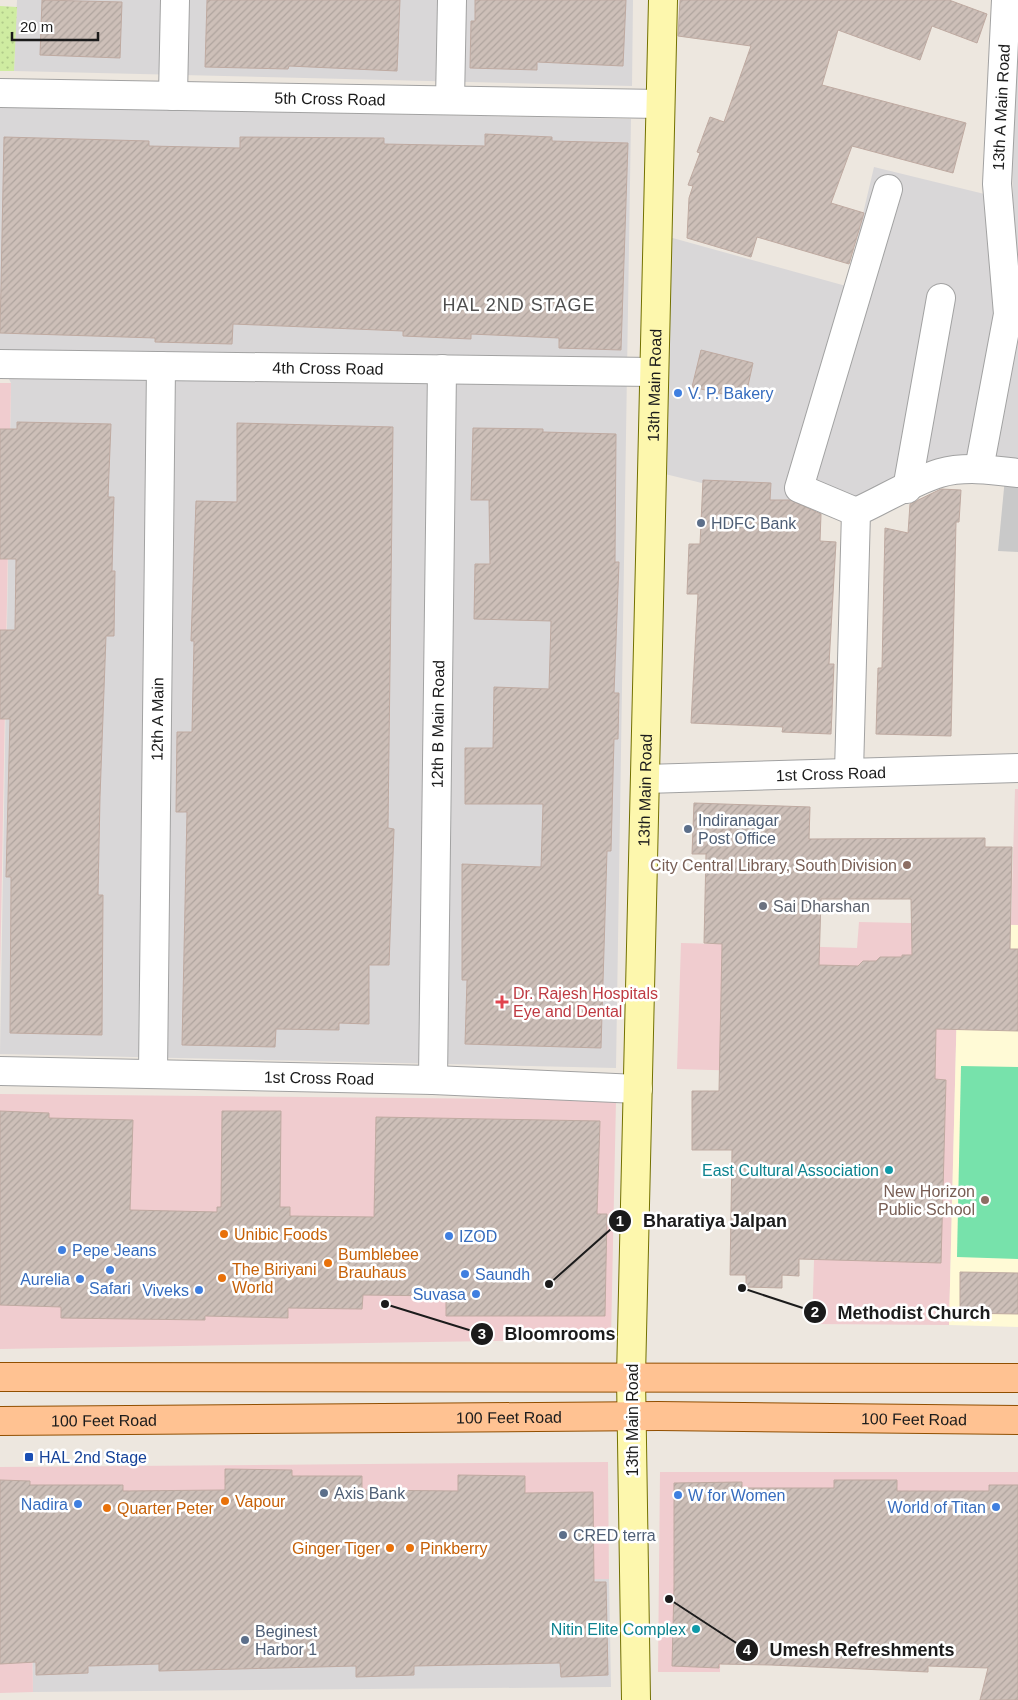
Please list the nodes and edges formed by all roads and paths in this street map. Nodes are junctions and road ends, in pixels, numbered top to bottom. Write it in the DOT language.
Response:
graph roads {
  1 [pos="175,0"];
  2 [pos="452,0"];
  3 [pos="662,0"];
  4 [pos="1006,0"];
  5 [pos="0,93"];
  6 [pos="173,96"];
  7 [pos="450,100"];
  8 [pos="660,104"];
  9 [pos="888,189"];
  10 [pos="941,298"];
  11 [pos="0,364"];
  12 [pos="161,366"];
  13 [pos="442,369"];
  14 [pos="654,372"];
  15 [pos="979,469"];
  16 [pos="1018,473"];
  17 [pos="907,488"];
  18 [pos="856,512"];
  19 [pos="1018,768"];
  20 [pos="849,772"];
  21 [pos="645,779"];
  22 [pos="0,1071"];
  23 [pos="153,1073"];
  24 [pos="433,1080"];
  25 [pos="638,1089"];
  26 [pos="0,1377"];
  27 [pos="631,1377"];
  28 [pos="1018,1378"];
  29 [pos="632,1416"];
  30 [pos="1018,1420"];
  31 [pos="0,1421"];
  32 [pos="636,1700"];
  1 -- 6 [label="street"];
  2 -- 7 [label="street"];
  3 -- 8 [label="street, 13th Main Road"];
  4 -- 15 [label="street, 13th A Main Road"];
  5 -- 6 [label="street, 5th Cross Road"];
  6 -- 7 [label="street, 5th Cross Road"];
  7 -- 8 [label="street, 5th Cross Road"];
  8 -- 14 [label="street, 13th Main Road"];
  9 -- 18 [label="street"];
  10 -- 17 [label="street"];
  11 -- 12 [label="street, 4th Cross Road"];
  12 -- 13 [label="street, 4th Cross Road"];
  12 -- 23 [label="street, 12th A Main"];
  13 -- 14 [label="street, 4th Cross Road"];
  13 -- 24 [label="street, 12th B Main Road"];
  14 -- 21 [label="street, 13th Main Road"];
  15 -- 16 [label="street"];
  15 -- 17 [label="street"];
  17 -- 18 [label="street"];
  18 -- 20 [label="street"];
  19 -- 20 [label="street, 1st Cross Road"];
  20 -- 21 [label="street, 1st Cross Road"];
  21 -- 25 [label="street, 13th Main Road"];
  22 -- 23 [label="street, 1st Cross Road"];
  23 -- 24 [label="street, 1st Cross Road"];
  24 -- 25 [label="street, 1st Cross Road"];
  25 -- 27 [label="street, 13th Main Road"];
  26 -- 27 [label="main road"];
  27 -- 28 [label="main road"];
  27 -- 29 [label="street, 13th Main Road"];
  29 -- 30 [label="main road, 100 Feet Road"];
  29 -- 31 [label="main road, 100 Feet Road"];
  29 -- 32 [label="street, 13th Main Road"];
}
